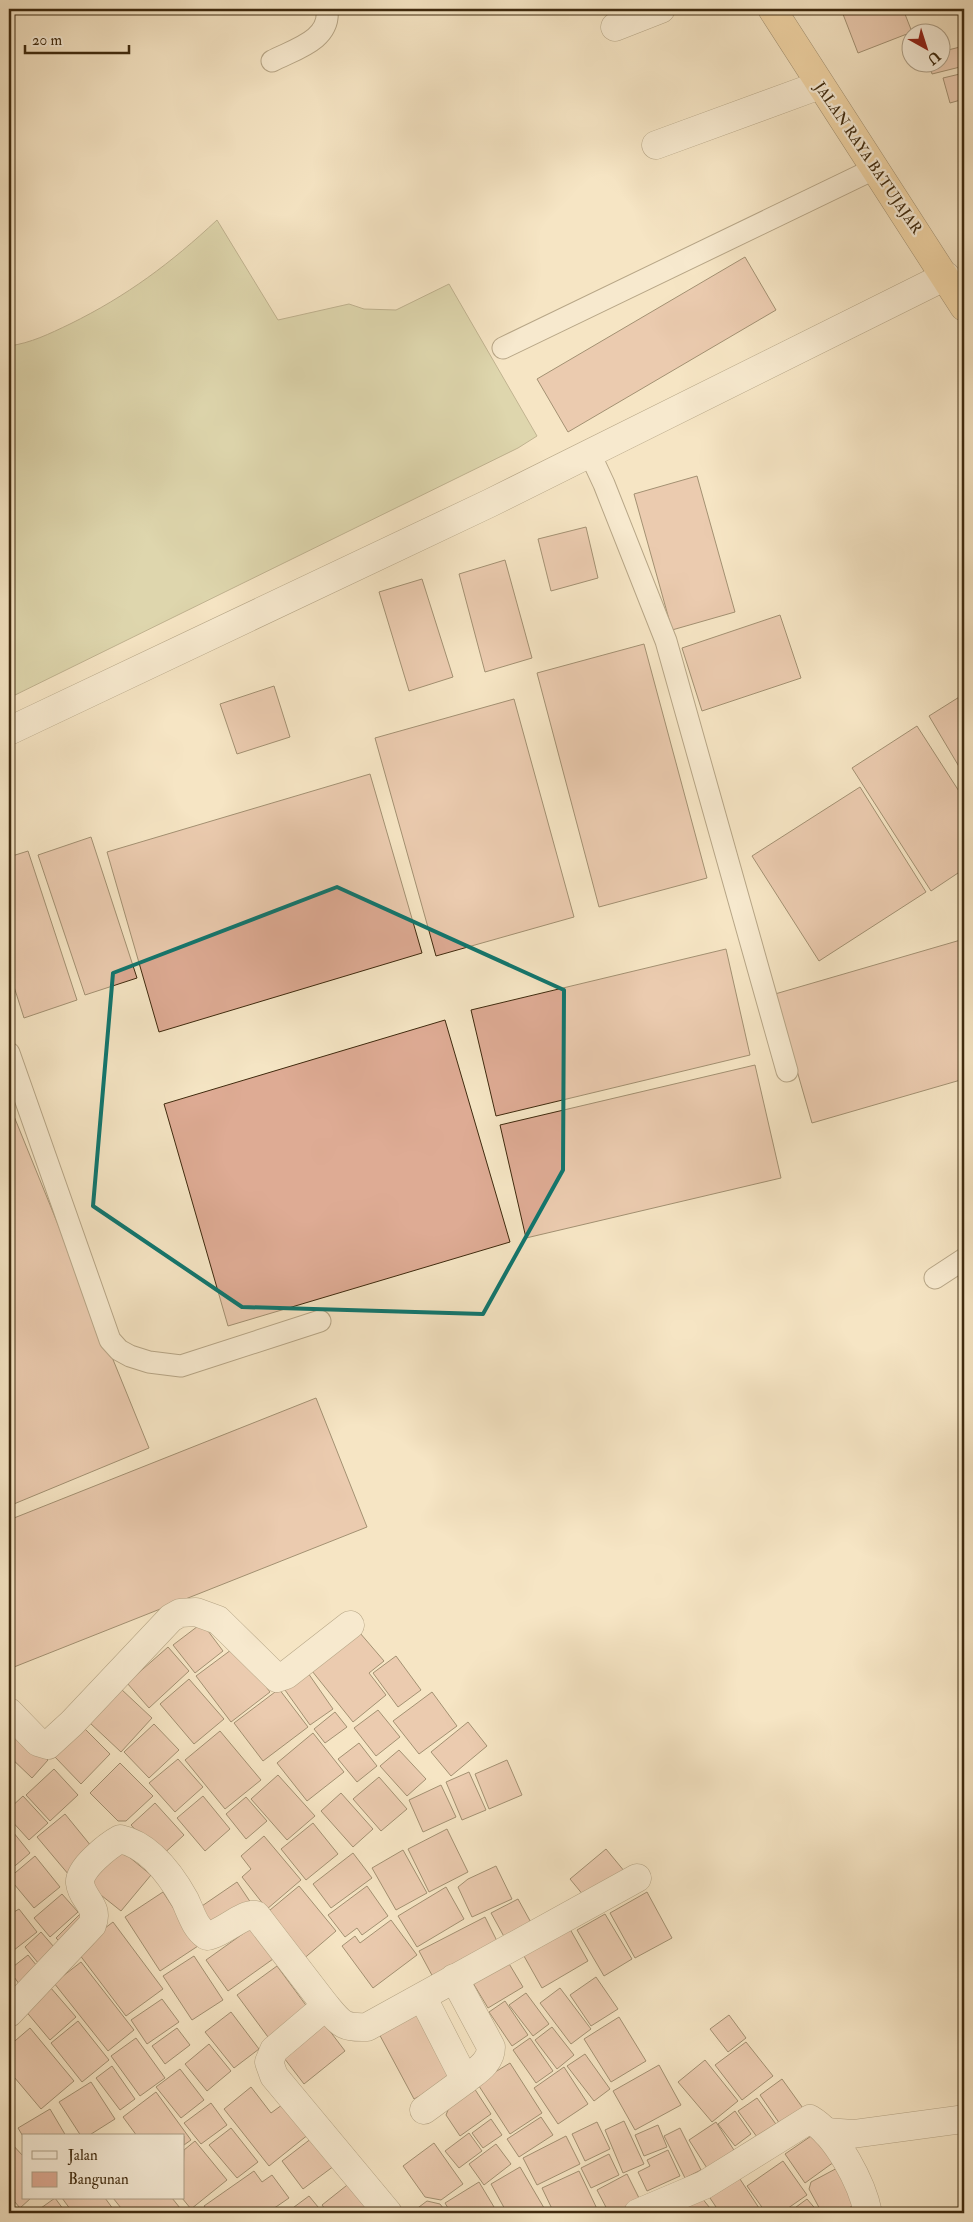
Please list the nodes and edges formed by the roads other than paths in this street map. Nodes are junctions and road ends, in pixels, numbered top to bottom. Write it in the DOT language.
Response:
graph roads {
  1 [pos="327,9"];
  2 [pos="661,9"];
  3 [pos="772,9"];
  4 [pos="615,27"];
  5 [pos="272,61"];
  6 [pos="820,86"];
  7 [pos="656,145"];
  8 [pos="876,168"];
  9 [pos="946,276"];
  10 [pos="964,307"];
  11 [pos="503,348"];
  12 [pos="590,454"];
  13 [pos="9,731"];
  14 [pos="9,1053"];
  15 [pos="787,1071"];
  16 [pos="964,1259"];
  17 [pos="935,1278"];
  18 [pos="320,1321"];
  19 [pos="350,1625"];
  20 [pos="9,1712"];
  21 [pos="637,1878"];
  22 [pos="454,1978"];
  23 [pos="423,1998"];
  24 [pos="326,2006"];
  25 [pos="9,2013"];
  26 [pos="465,2080"];
  27 [pos="424,2110"];
  28 [pos="964,2118"];
  29 [pos="826,2132"];
  30 [pos="388,2213"];
  31 [pos="638,2213"];
  32 [pos="868,2213"];
  1 -- 5 [label="lane"];
  2 -- 4 [label="street"];
  3 -- 6 [label="highway, JALAN RAYA BATUJAJAR"];
  6 -- 7 [label="street"];
  6 -- 8 [label="highway, JALAN RAYA BATUJAJAR"];
  8 -- 9 [label="highway, JALAN RAYA BATUJAJAR"];
  8 -- 11 [label="lane"];
  9 -- 10 [label="highway, JALAN RAYA BATUJAJAR"];
  9 -- 12 [label="street"];
  12 -- 13 [label="street"];
  12 -- 15 [label="lane"];
  14 -- 18 [label="lane"];
  16 -- 17 [label="lane"];
  19 -- 20 [label="street"];
  21 -- 22 [label="street"];
  22 -- 23 [label="street"];
  22 -- 26 [label="street"];
  23 -- 24 [label="street"];
  23 -- 26 [label="street"];
  24 -- 25 [label="street"];
  24 -- 30 [label="street"];
  26 -- 27 [label="street"];
  28 -- 29 [label="street"];
  29 -- 31 [label="street"];
  29 -- 32 [label="street"];
}
